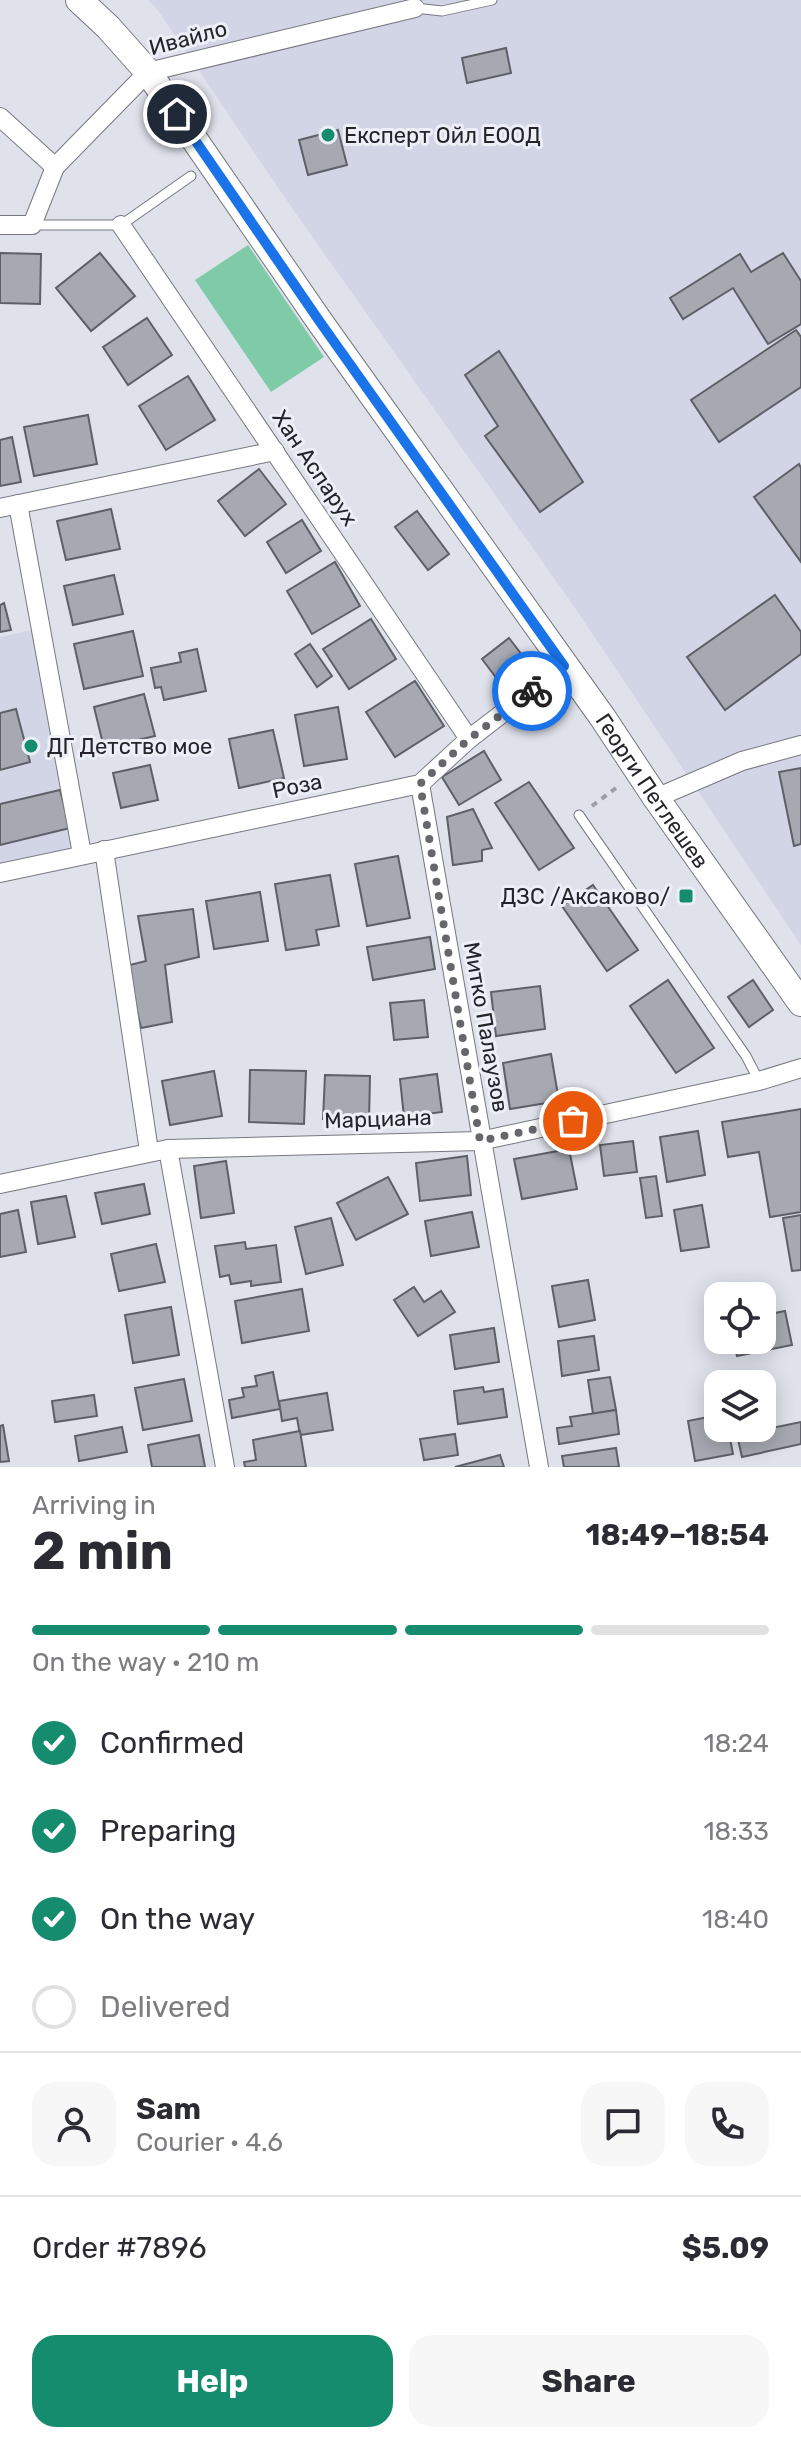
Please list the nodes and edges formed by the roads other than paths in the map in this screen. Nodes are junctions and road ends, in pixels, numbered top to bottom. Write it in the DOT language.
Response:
graph roads {
  1 [pos="79,0"];
  2 [pos="492,0"];
  3 [pos="418,4"];
  4 [pos="148,72"];
  5 [pos="0,117"];
  6 [pos="55,167"];
  7 [pos="191,176"];
  8 [pos="0,225"];
  9 [pos="32,225"];
  10 [pos="121,225"];
  11 [pos="275,451"];
  12 [pos="9,506"];
  13 [pos="564,666"];
  14 [pos="469,739"];
  15 [pos="801,745"];
  16 [pos="420,784"];
  17 [pos="656,798"];
  18 [pos="579,815"];
  19 [pos="104,850"];
  20 [pos="82,854"];
  21 [pos="0,873"];
  22 [pos="801,1003"];
  23 [pos="801,1068"];
  24 [pos="759,1081"];
  25 [pos="480,1141"];
  26 [pos="168,1149"];
  27 [pos="149,1151"];
  28 [pos="0,1184"];
  29 [pos="225,1467"];
  30 [pos="539,1467"];
  1 -- 4 [label="main road, Георги Петлешев"];
  2 -- 3 [label="lane, Ивайло"];
  3 -- 4 [label="street, Ивайло"];
  4 -- 6 [label="street, Ивайло"];
  4 -- 13 [label="main road, Георги Петлешев"];
  5 -- 6 [label="street"];
  6 -- 9 [label="street, Ивайло"];
  7 -- 10 [label="lane"];
  8 -- 9 [label="street"];
  9 -- 10 [label="lane"];
  10 -- 11 [label="street, Хан Аспарух"];
  11 -- 12 [label="street"];
  11 -- 14 [label="street, Хан Аспарух"];
  12 -- 20 [label="street"];
  13 -- 14 [label="street"];
  13 -- 17 [label="main road, Георги Петлешев"];
  14 -- 16 [label="street"];
  15 -- 17 [label="street"];
  16 -- 19 [label="street, Роза"];
  16 -- 25 [label="street, Митко Палаузов"];
  17 -- 22 [label="main road, Георги Петлешев"];
  18 -- 24 [label="lane"];
  19 -- 20 [label="street, Роза"];
  19 -- 27 [label="street"];
  20 -- 21 [label="street, Роза"];
  23 -- 24 [label="street, Марциана"];
  24 -- 25 [label="street, Марциана"];
  25 -- 26 [label="street, Марциана"];
  25 -- 30 [label="street, Митко Палаузов"];
  26 -- 27 [label="street, Марциана"];
  26 -- 29 [label="street"];
  27 -- 28 [label="street, Марциана"];
}
